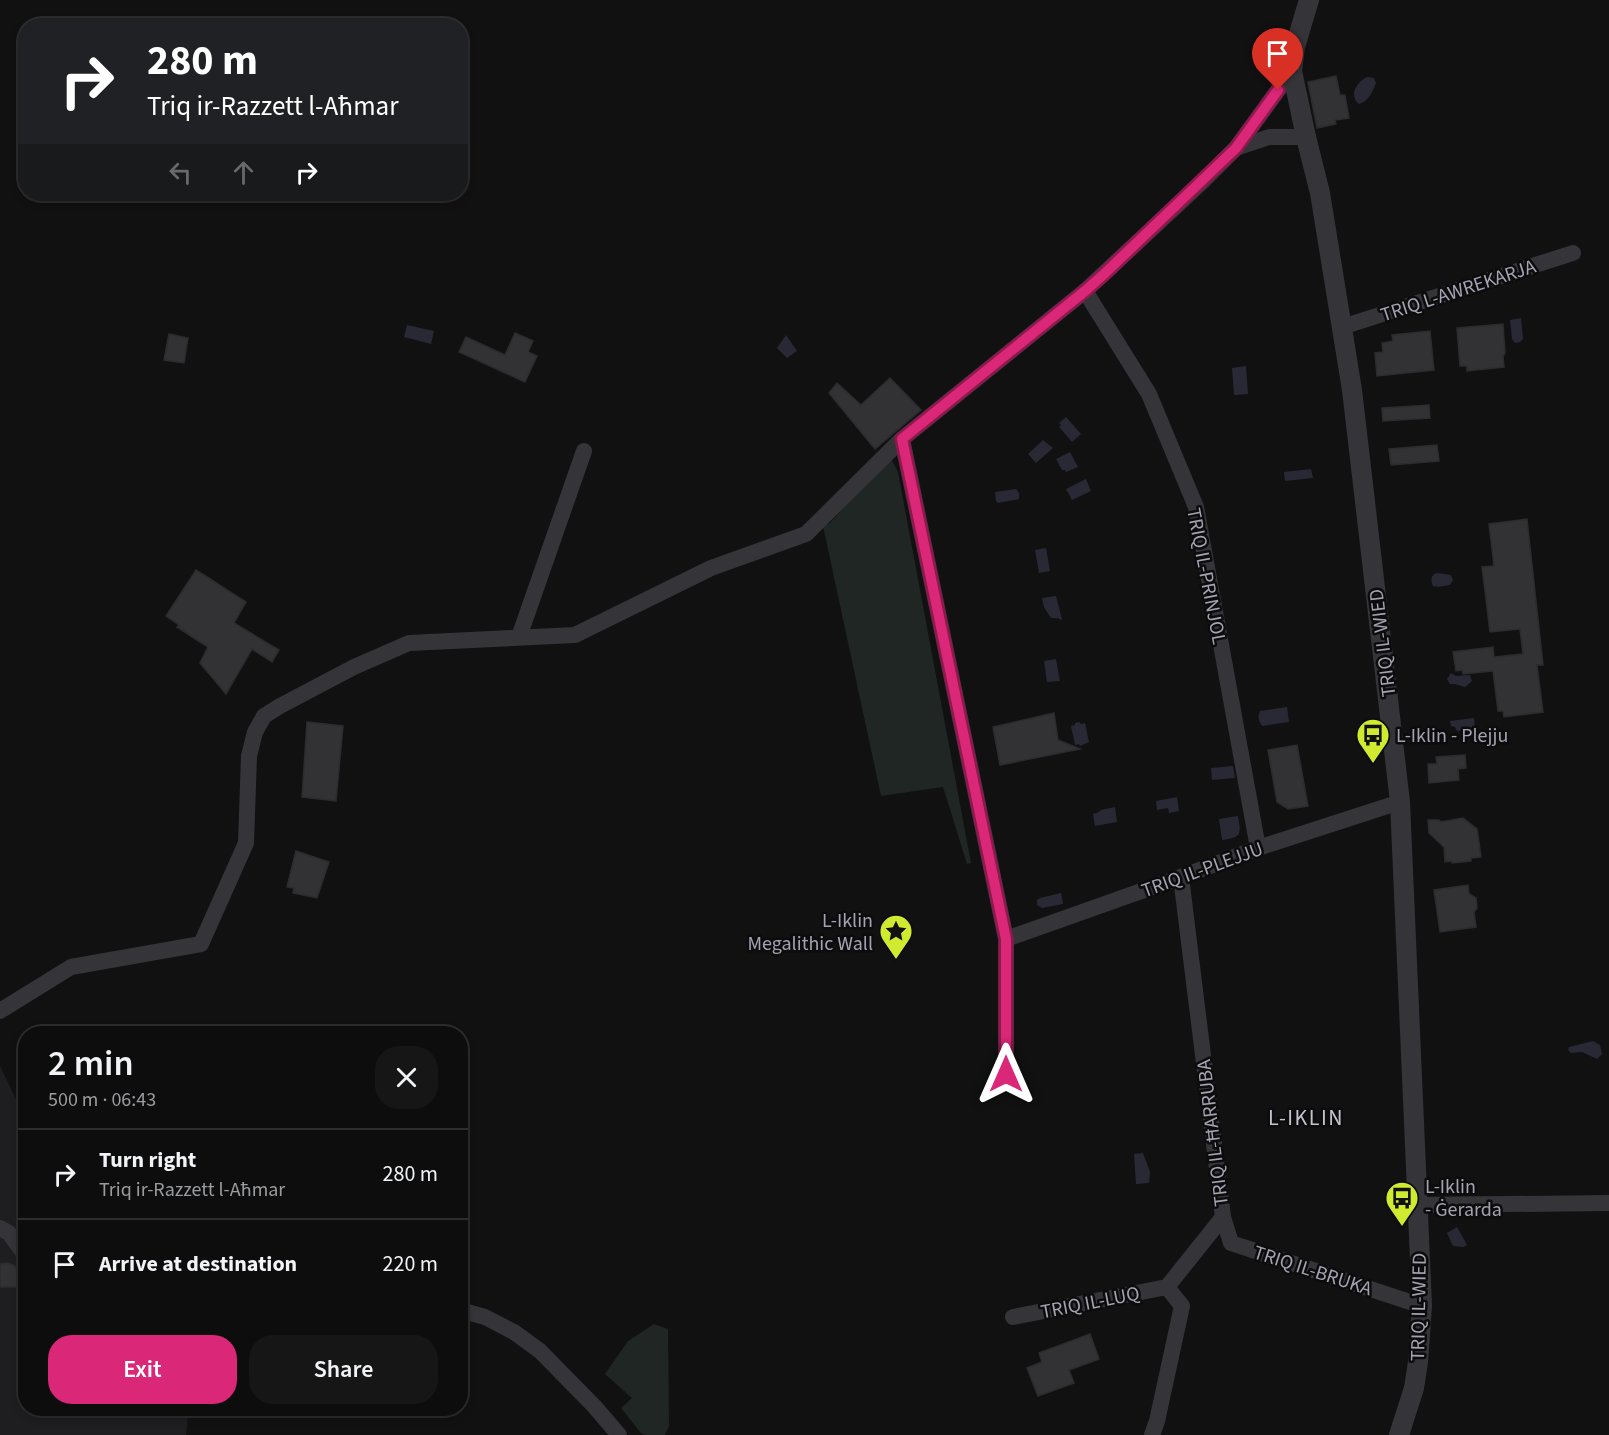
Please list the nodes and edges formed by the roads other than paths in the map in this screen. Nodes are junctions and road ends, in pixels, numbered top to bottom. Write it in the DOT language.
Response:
graph roads {
  1 [pos="1309,0"];
  2 [pos="1293,71"];
  3 [pos="1306,137"];
  4 [pos="1236,148"];
  5 [pos="1573,253"];
  6 [pos="1085,291"];
  7 [pos="1342,327"];
  8 [pos="902,439"];
  9 [pos="584,451"];
  10 [pos="519,637"];
  11 [pos="1400,802"];
  12 [pos="1258,848"];
  13 [pos="1182,877"];
  14 [pos="1006,939"];
  15 [pos="0,1011"];
  16 [pos="1006,1074"];
  17 [pos="1609,1203"];
  18 [pos="1417,1205"];
  19 [pos="1222,1217"];
  20 [pos="0,1228"];
  21 [pos="18,1245"];
  22 [pos="1167,1287"];
  23 [pos="1422,1306"];
  24 [pos="468,1312"];
  25 [pos="1013,1317"];
  26 [pos="619,1435"];
  27 [pos="1152,1435"];
  28 [pos="1399,1435"];
  1 -- 2 [label="street, TRIQ IL-WIED"];
  2 -- 3 [label="street, TRIQ IL-WIED"];
  2 -- 4 [label="street"];
  3 -- 4 [label="street"];
  3 -- 7 [label="street, TRIQ IL-WIED"];
  4 -- 6 [label="street"];
  5 -- 7 [label="street, TRIQ L-AWREKARJA"];
  6 -- 8 [label="street"];
  6 -- 12 [label="street, TRIQ IL-PRINJOL"];
  7 -- 11 [label="street, TRIQ IL-WIED"];
  8 -- 10 [label="street"];
  8 -- 14 [label="street"];
  9 -- 10 [label="street"];
  10 -- 15 [label="street"];
  11 -- 12 [label="street, TRIQ IL-PLEJJU"];
  11 -- 18 [label="street, TRIQ IL-WIED"];
  12 -- 13 [label="street, TRIQ IL-PLEJJU"];
  13 -- 14 [label="street, TRIQ IL-PLEJJU"];
  13 -- 19 [label="street, TRIQ IL-ĦARRUBA"];
  14 -- 16 [label="street"];
  17 -- 18 [label="street"];
  18 -- 23 [label="street, TRIQ IL-WIED"];
  19 -- 22 [label="street, TRIQ IL-ĦARRUBA"];
  19 -- 23 [label="street, TRIQ IL-BRUKA"];
  20 -- 21 [label="street"];
  22 -- 25 [label="street, TRIQ IL-LUQ"];
  22 -- 27 [label="street"];
  23 -- 28 [label="street, TRIQ IL-WIED"];
  24 -- 26 [label="street"];
}
